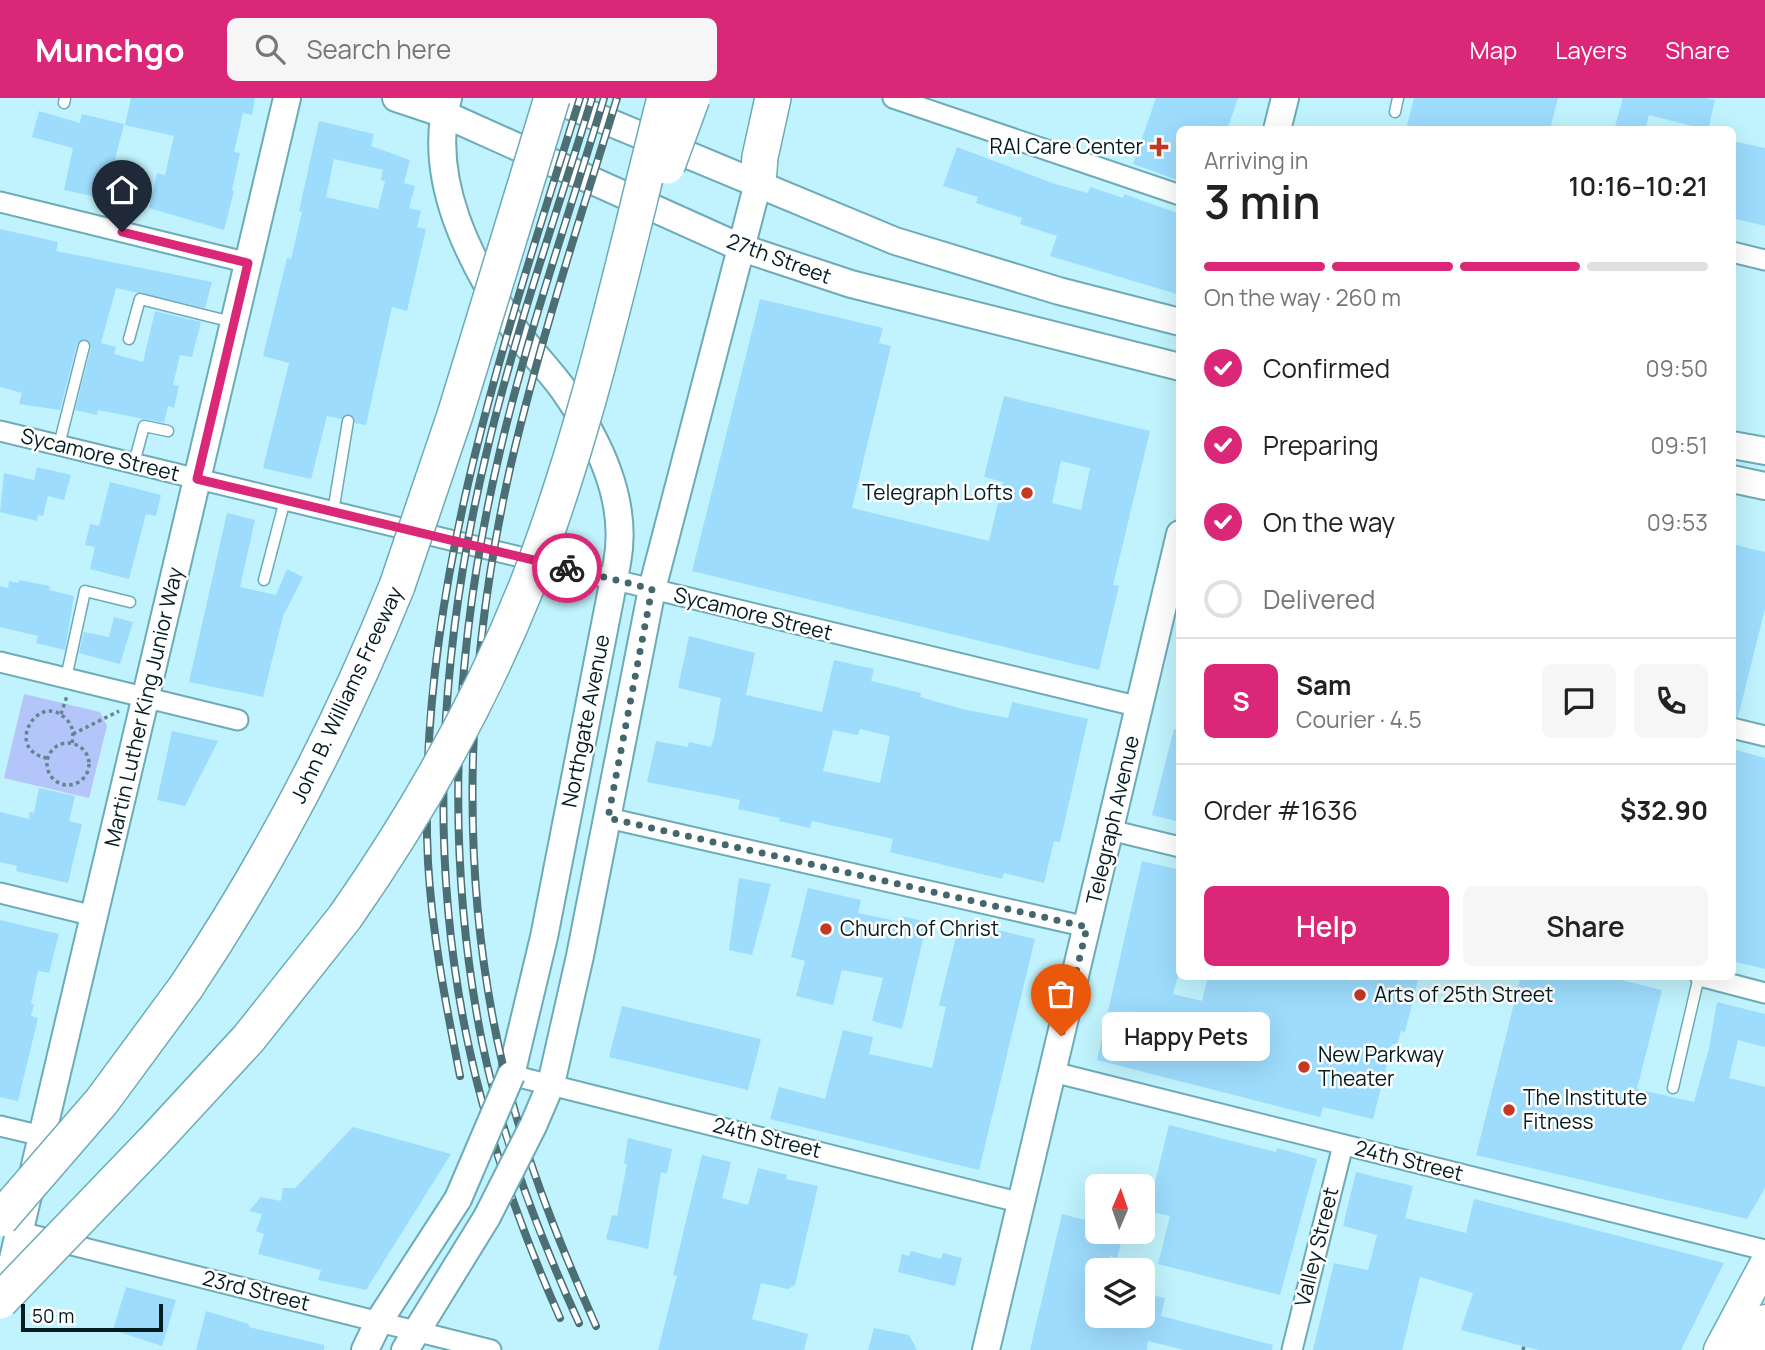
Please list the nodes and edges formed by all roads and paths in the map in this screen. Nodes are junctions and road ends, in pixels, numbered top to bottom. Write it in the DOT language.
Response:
graph roads {
  1 [pos="287,98"];
  2 [pos="396,98"];
  3 [pos="552,98"];
  4 [pos="665,98"];
  5 [pos="692,98"];
  6 [pos="773,98"];
  7 [pos="893,98"];
  8 [pos="1284,98"];
  9 [pos="1398,98"];
  10 [pos="446,106"];
  11 [pos="1395,112"];
  12 [pos="1278,126"];
  13 [pos="758,183"];
  14 [pos="1176,194"];
  15 [pos="0,202"];
  16 [pos="742,248"];
  17 [pos="1736,253"];
  18 [pos="1765,260"];
  19 [pos="248,263"];
  20 [pos="620,275"];
  21 [pos="1176,321"];
  22 [pos="234,323"];
  23 [pos="129,339"];
  24 [pos="84,346"];
  25 [pos="1176,366"];
  26 [pos="348,421"];
  27 [pos="0,430"];
  28 [pos="168,431"];
  29 [pos="59,445"];
  30 [pos="1736,446"];
  31 [pos="1765,451"];
  32 [pos="134,463"];
  33 [pos="197,479"];
  34 [pos="1736,480"];
  35 [pos="1765,486"];
  36 [pos="285,500"];
  37 [pos="333,512"];
  38 [pos="1176,565"];
  39 [pos="264,580"];
  40 [pos="614,580"];
  41 [pos="1173,588"];
  42 [pos="652,589"];
  43 [pos="130,602"];
  44 [pos="0,662"];
  45 [pos="66,678"];
  46 [pos="146,697"];
  47 [pos="1140,708"];
  48 [pos="238,719"];
  49 [pos="1736,729"];
  50 [pos="73,734"];
  51 [pos="1765,736"];
  52 [pos="72,743"];
  53 [pos="48,758"];
  54 [pos="608,818"];
  55 [pos="1110,830"];
  56 [pos="1176,846"];
  57 [pos="0,893"];
  58 [pos="94,916"];
  59 [pos="1087,927"];
  60 [pos="1698,980"];
  61 [pos="1715,980"];
  62 [pos="1765,993"];
  63 [pos="1053,1072"];
  64 [pos="512,1074"];
  65 [pos="551,1084"];
  66 [pos="1673,1088"];
  67 [pos="0,1126"];
  68 [pos="43,1136"];
  69 [pos="1343,1144"];
  70 [pos="1022,1203"];
  71 [pos="10,1225"];
  72 [pos="1765,1250"];
  73 [pos="1765,1264"];
  74 [pos="0,1301"];
  75 [pos="0,1316"];
  76 [pos="1765,1320"];
  77 [pos="379,1321"];
  78 [pos="410,1340"];
  79 [pos="365,1350"];
  80 [pos="491,1350"];
  81 [pos="986,1350"];
  82 [pos="1292,1350"];
  83 [pos="1719,1350"];
  84 [pos="1749,1350"];
  1 -- 19 [label="main road, Martin Luther King Junior Way"];
  2 -- 10 [label="main road, 27th Street"];
  3 -- 13 [label="main road"];
  3 -- 71 [label="highway, John B. Williams Freeway, bridge"];
  4 -- 20 [label="highway, bridge"];
  5 -- 20 [label="highway, bridge"];
  6 -- 13 [label="highway"];
  7 -- 14 [label="street"];
  8 -- 12 [label="main road"];
  9 -- 11 [label="lane"];
  10 -- 16 [label="main road, 27th Street"];
  10 -- 40 [label="main road, Northgate Avenue"];
  13 -- 16 [label="main road, Northgate Avenue"];
  13 -- 21 [label="main road"];
  15 -- 19 [label="street"];
  16 -- 25 [label="main road, 27th Street"];
  16 -- 42 [label="main road, Northgate Avenue"];
  17 -- 18 [label="street"];
  19 -- 22 [label="main road, Martin Luther King Junior Way"];
  20 -- 74 [label="highway, bridge"];
  22 -- 23 [label="lane"];
  22 -- 33 [label="main road, Martin Luther King Junior Way"];
  24 -- 29 [label="lane"];
  26 -- 37 [label="lane"];
  27 -- 29 [label="street, Sycamore Street"];
  28 -- 32 [label="lane"];
  29 -- 32 [label="street, Sycamore Street"];
  30 -- 31 [label="main road"];
  32 -- 33 [label="street, Sycamore Street"];
  33 -- 36 [label="street, Sycamore Street"];
  33 -- 46 [label="main road, Martin Luther King Junior Way"];
  34 -- 35 [label="main road"];
  36 -- 37 [label="street, Sycamore Street"];
  36 -- 39 [label="lane"];
  37 -- 40 [label="street, Sycamore Street"];
  38 -- 41 [label="main road, Telegraph Avenue"];
  40 -- 42 [label="street, Sycamore Street"];
  40 -- 64 [label="main road, Northgate Avenue"];
  41 -- 47 [label="main road, Telegraph Avenue"];
  42 -- 47 [label="street, Sycamore Street"];
  42 -- 54 [label="main road, Northgate Avenue"];
  43 -- 45 [label="lane"];
  44 -- 45 [label="street"];
  45 -- 46 [label="street"];
  46 -- 48 [label="street"];
  46 -- 50 [label="path"];
  46 -- 58 [label="main road, Martin Luther King Junior Way"];
  47 -- 55 [label="main road, Telegraph Avenue"];
  49 -- 51 [label="street"];
  50 -- 52 [label="path"];
  50 -- 53 [label="path"];
  52 -- 53 [label="path"];
  52 -- 53 [label="path"];
  54 -- 59 [label="street"];
  54 -- 65 [label="main road, Northgate Avenue"];
  55 -- 56 [label="street"];
  55 -- 59 [label="main road, Telegraph Avenue"];
  57 -- 58 [label="street"];
  58 -- 68 [label="main road, Martin Luther King Junior Way"];
  59 -- 63 [label="main road, Telegraph Avenue"];
  60 -- 66 [label="lane"];
  61 -- 62 [label="street"];
  63 -- 69 [label="street, 24th Street"];
  63 -- 70 [label="main road, Telegraph Avenue"];
  64 -- 65 [label="street, 24th Street"];
  64 -- 77 [label="main road, Northgate Avenue, bridge"];
  65 -- 70 [label="street, 24th Street"];
  65 -- 78 [label="main road, Northgate Avenue, bridge"];
  67 -- 68 [label="street"];
  68 -- 71 [label="main road, Martin Luther King Junior Way"];
  69 -- 72 [label="street, 24th Street"];
  69 -- 82 [label="street, Valley Street"];
  70 -- 81 [label="main road, Telegraph Avenue"];
  71 -- 75 [label="main road, Martin Luther King Junior Way"];
  71 -- 77 [label="street, 23rd Street"];
  73 -- 83 [label="main road"];
  76 -- 84 [label="main road"];
  77 -- 78 [label="street, 23rd Street"];
  77 -- 79 [label="main road, Northgate Avenue"];
  78 -- 80 [label="street, 23rd Street"];
}
